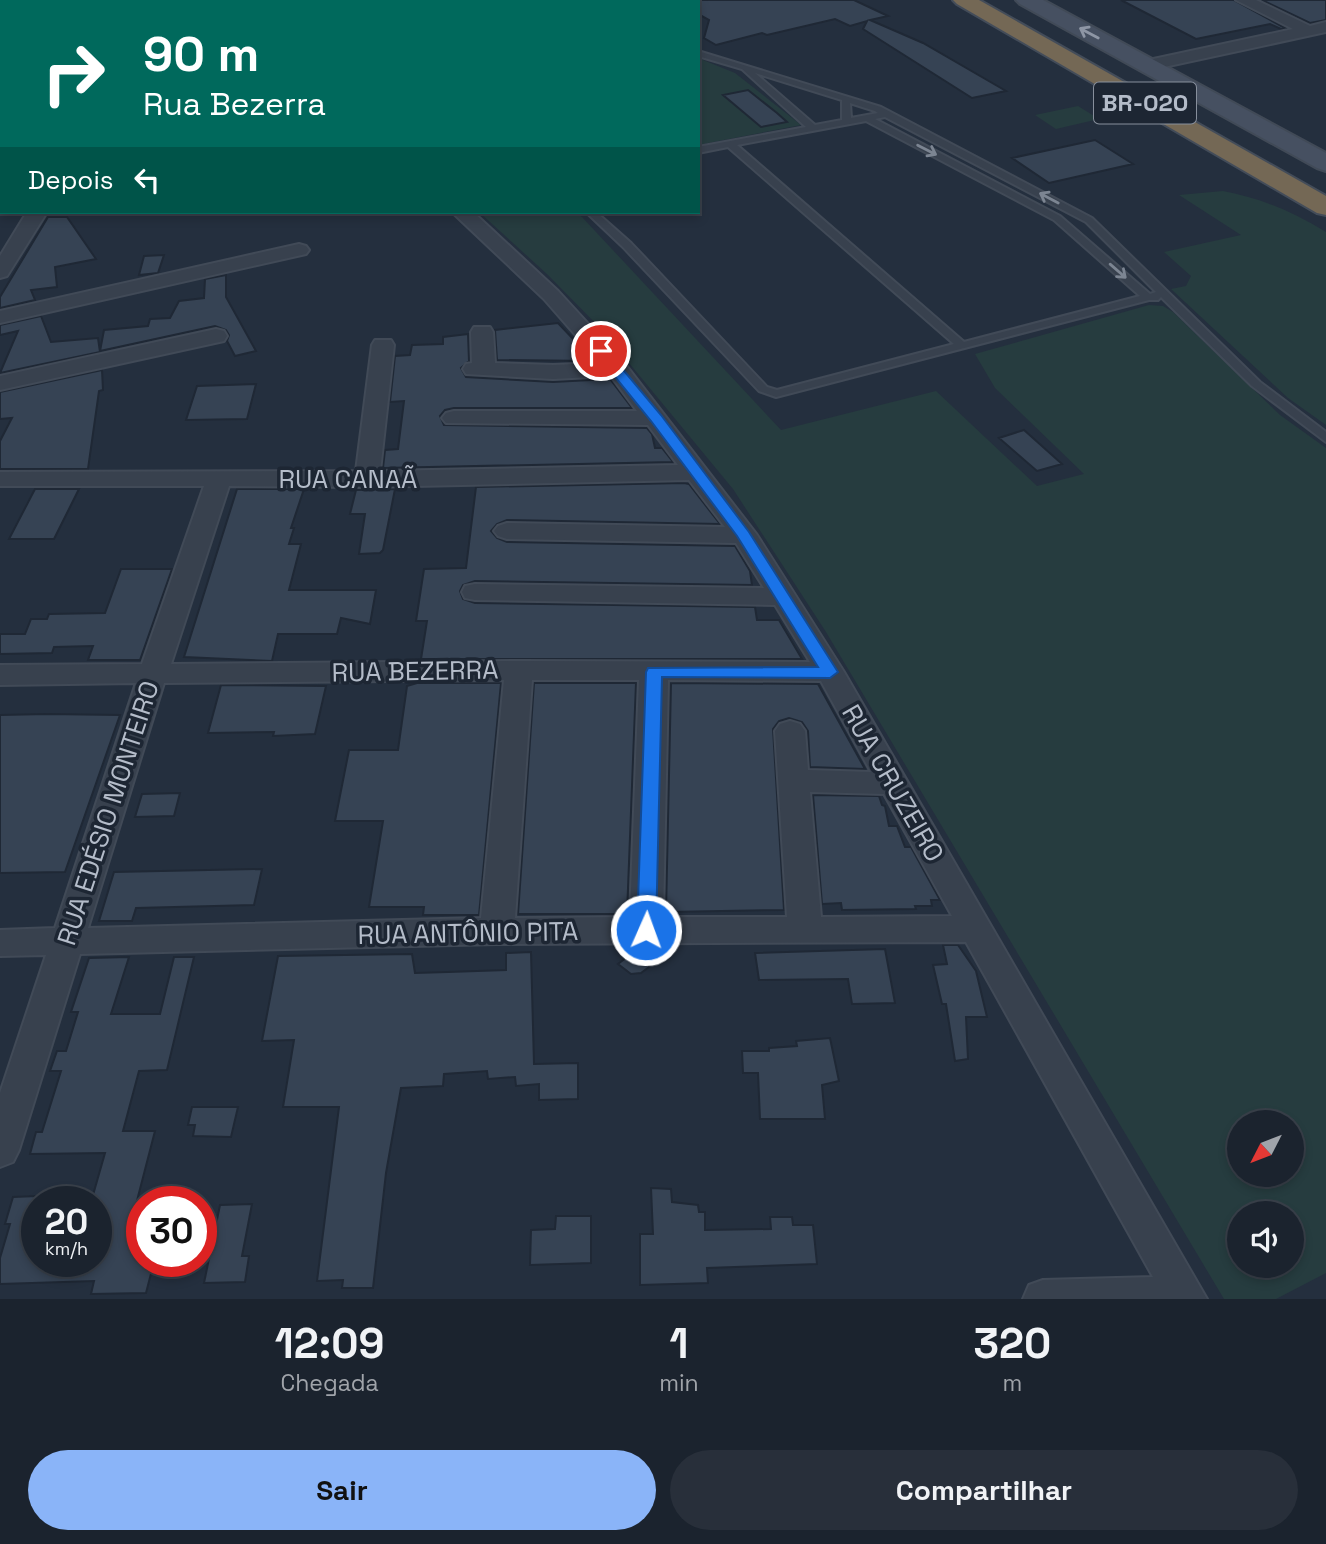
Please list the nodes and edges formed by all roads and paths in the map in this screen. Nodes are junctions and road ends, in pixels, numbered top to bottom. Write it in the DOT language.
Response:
graph roads {
  1 [pos="964,0"];
  2 [pos="991,0"];
  3 [pos="1027,0"];
  4 [pos="1244,0"];
  5 [pos="1326,27"];
  6 [pos="1309,31"];
  7 [pos="700,54"];
  8 [pos="740,65"];
  9 [pos="1150,65"];
  10 [pos="846,100"];
  11 [pos="886,114"];
  12 [pos="867,118"];
  13 [pos="847,122"];
  14 [pos="814,128"];
  15 [pos="730,144"];
  16 [pos="700,150"];
  17 [pos="1326,163"];
  18 [pos="1326,189"];
  19 [pos="1326,207"];
  20 [pos="463,214"];
  21 [pos="593,214"];
  22 [pos="32,220"];
  23 [pos="0,231"];
  24 [pos="299,250"];
  25 [pos="0,272"];
  26 [pos="1164,293"];
  27 [pos="1146,296"];
  28 [pos="1175,304"];
  29 [pos="0,317"];
  30 [pos="482,332"];
  31 [pos="216,336"];
  32 [pos="960,344"];
  33 [pos="383,345"];
  34 [pos="617,369"];
  35 [pos="0,383"];
  36 [pos="454,418"];
  37 [pos="656,418"];
  38 [pos="1326,438"];
  39 [pos="695,472"];
  40 [pos="219,478"];
  41 [pos="0,479"];
  42 [pos="367,480"];
  43 [pos="507,531"];
  44 [pos="744,535"];
  45 [pos="475,593"];
  46 [pos="782,597"];
  47 [pos="519,670"];
  48 [pos="654,672"];
  49 [pos="830,672"];
  50 [pos="153,674"];
  51 [pos="0,675"];
  52 [pos="790,731"];
  53 [pos="794,781"];
  54 [pos="894,783"];
  55 [pos="978,929"];
  56 [pos="646,930"];
  57 [pos="805,930"];
  58 [pos="497,931"];
  59 [pos="65,942"];
  60 [pos="0,943"];
  61 [pos="0,1150"];
  62 [pos="1186,1298"];
  63 [pos="1043,1299"];
  1 -- 19 [label="highway, BR-020"];
  2 -- 18 [label="highway, BR-020"];
  9 -- 3 [label="street, one-way"];
  4 -- 6 [label="street"];
  5 -- 6 [label="street"];
  6 -- 9 [label="street"];
  7 -- 8 [label="lane"];
  8 -- 10 [label="lane"];
  8 -- 14 [label="lane"];
  9 -- 17 [label="street"];
  10 -- 11 [label="lane"];
  10 -- 13 [label="lane"];
  11 -- 12 [label="lane"];
  26 -- 11 [label="lane, one-way"];
  12 -- 13 [label="lane"];
  12 -- 27 [label="lane, one-way"];
  13 -- 14 [label="lane"];
  14 -- 15 [label="lane"];
  15 -- 16 [label="lane"];
  15 -- 32 [label="lane"];
  20 -- 34 [label="street, RUA CRUZEIRO"];
  21 -- 32 [label="lane"];
  22 -- 23 [label="street"];
  22 -- 25 [label="street"];
  24 -- 29 [label="street"];
  26 -- 27 [label="lane"];
  26 -- 28 [label="lane"];
  27 -- 28 [label="lane"];
  27 -- 32 [label="lane"];
  28 -- 38 [label="lane"];
  30 -- 34 [label="street"];
  31 -- 35 [label="street"];
  33 -- 42 [label="street"];
  34 -- 37 [label="street, RUA CRUZEIRO"];
  36 -- 37 [label="street"];
  37 -- 39 [label="street, RUA CRUZEIRO"];
  39 -- 42 [label="street, RUA CANAÃ"];
  39 -- 44 [label="street, RUA CRUZEIRO"];
  40 -- 41 [label="street, RUA CANAÃ"];
  40 -- 42 [label="street, RUA CANAÃ"];
  40 -- 50 [label="street, RUA EDÉSIO MONTEIRO"];
  43 -- 44 [label="street"];
  44 -- 46 [label="street, RUA CRUZEIRO"];
  45 -- 46 [label="street"];
  46 -- 49 [label="street, RUA CRUZEIRO"];
  47 -- 48 [label="street, RUA BEZERRA"];
  47 -- 50 [label="street, RUA BEZERRA"];
  47 -- 58 [label="street"];
  48 -- 49 [label="street, RUA BEZERRA"];
  48 -- 56 [label="street"];
  49 -- 54 [label="street, RUA CRUZEIRO"];
  50 -- 51 [label="street, RUA BEZERRA"];
  50 -- 59 [label="street, RUA EDÉSIO MONTEIRO"];
  52 -- 53 [label="street"];
  53 -- 54 [label="street"];
  53 -- 57 [label="street"];
  54 -- 55 [label="street, RUA CRUZEIRO"];
  55 -- 57 [label="street, RUA ANTÔNIO PITA"];
  55 -- 62 [label="street, RUA CRUZEIRO"];
  56 -- 57 [label="street, RUA ANTÔNIO PITA"];
  56 -- 58 [label="street, RUA ANTÔNIO PITA"];
  58 -- 59 [label="street, RUA ANTÔNIO PITA"];
  59 -- 60 [label="street, RUA ANTÔNIO PITA"];
  59 -- 61 [label="street, RUA EDÉSIO MONTEIRO"];
  62 -- 63 [label="street"];
}
